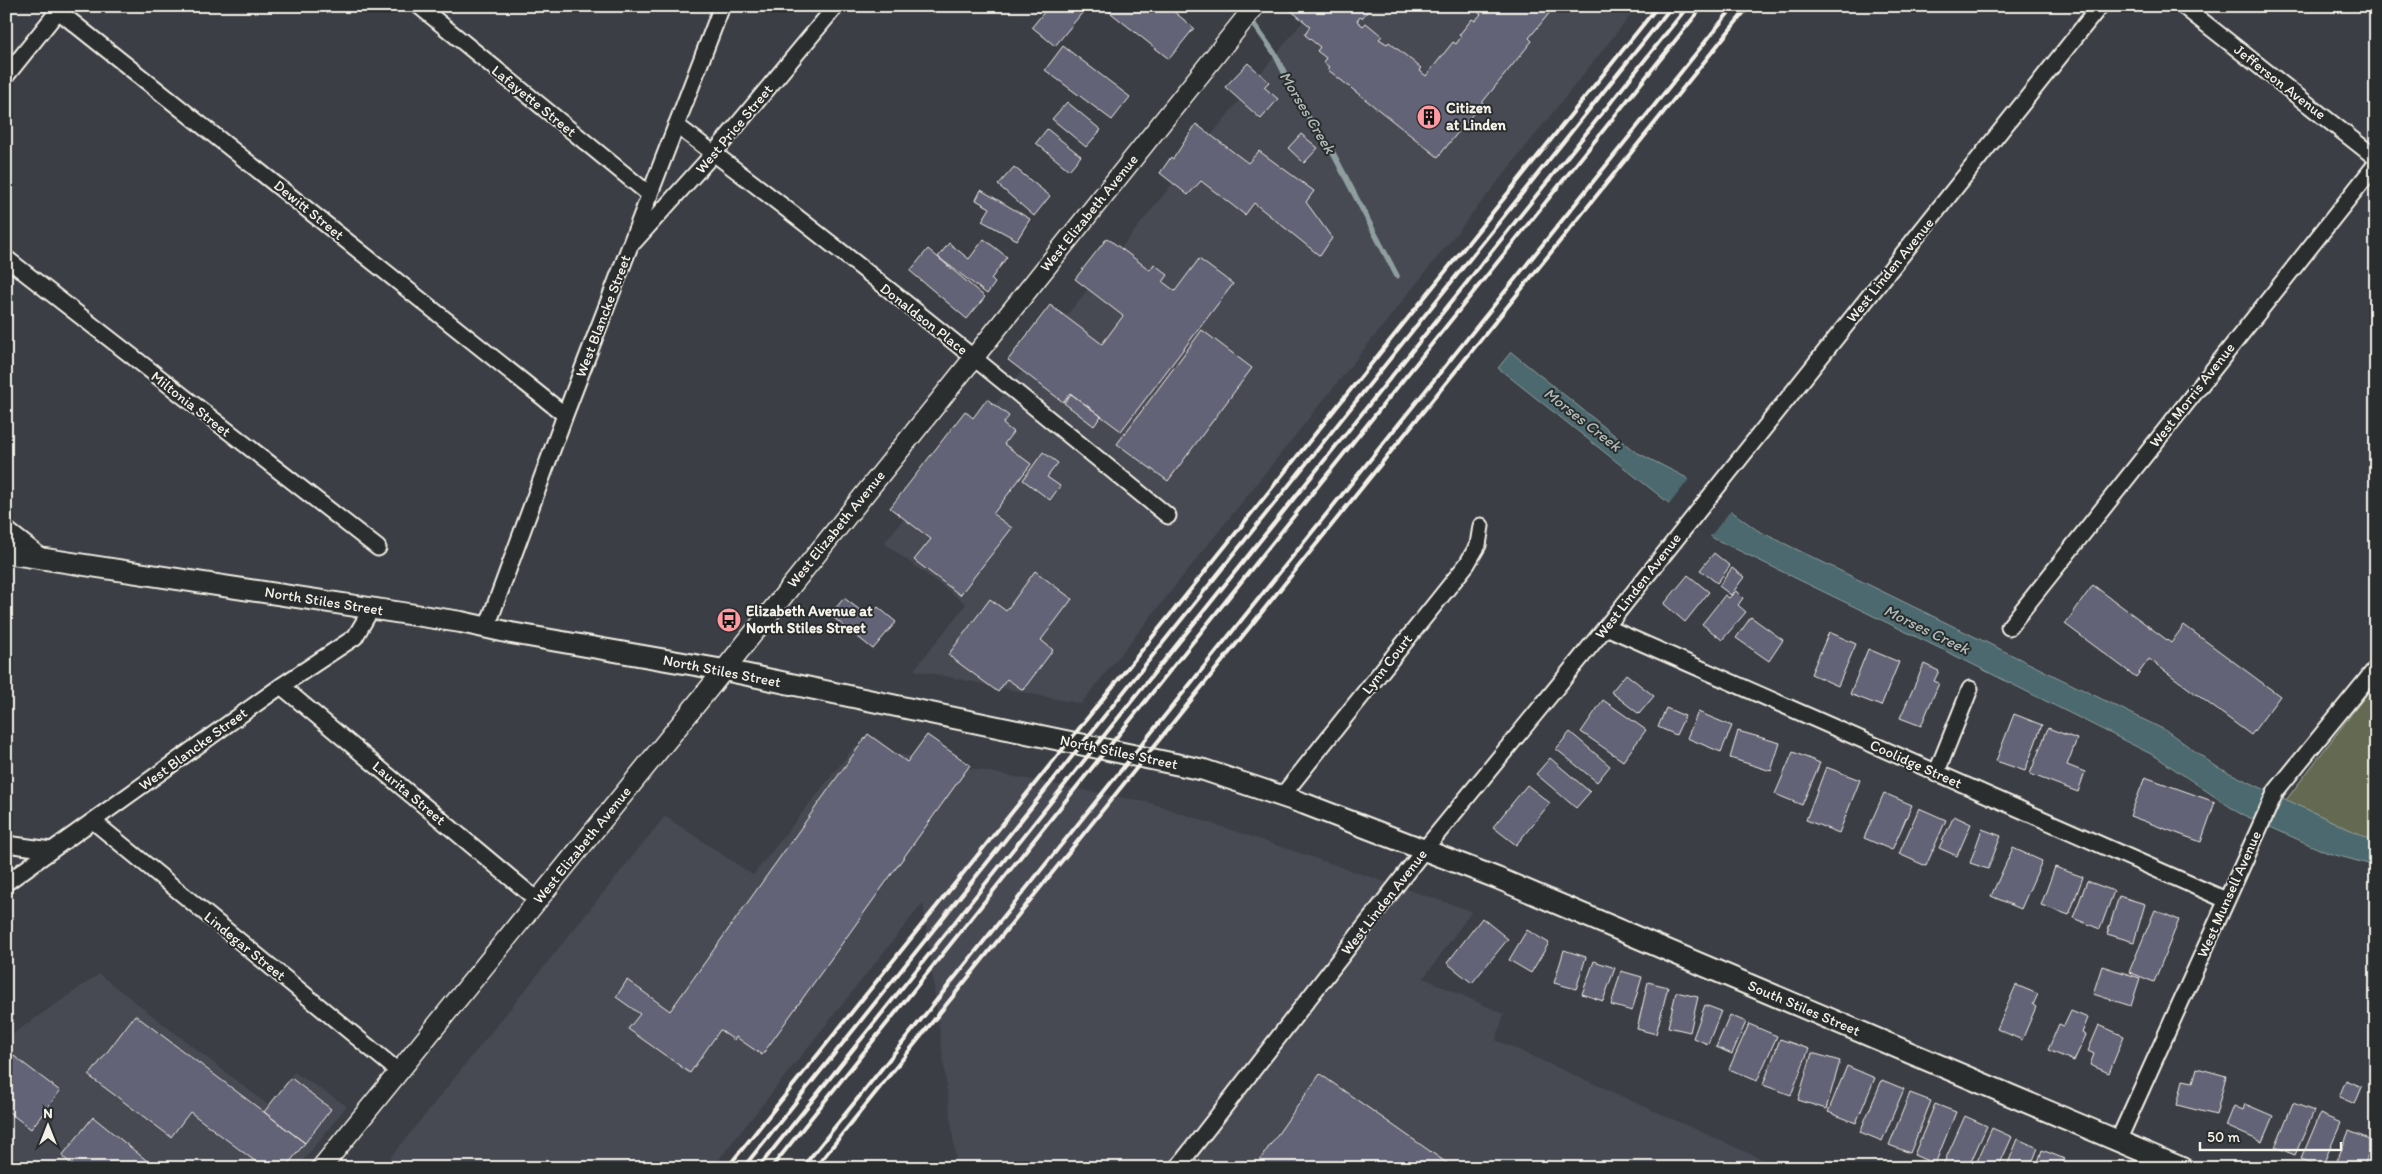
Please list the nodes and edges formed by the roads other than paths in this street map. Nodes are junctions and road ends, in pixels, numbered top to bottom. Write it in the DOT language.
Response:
graph roads {
  1 [pos="419,6"];
  2 [pos="722,6"];
  3 [pos="836,6"];
  4 [pos="1256,6"];
  5 [pos="2100,6"];
  6 [pos="2183,6"];
  7 [pos="57,8"];
  8 [pos="6,76"];
  9 [pos="676,125"];
  10 [pos="714,153"];
  11 [pos="2376,158"];
  12 [pos="2376,164"];
  13 [pos="650,195"];
  14 [pos="628,249"];
  15 [pos="6,258"];
  16 [pos="973,358"];
  17 [pos="565,415"];
  18 [pos="1168,516"];
  19 [pos="1482,526"];
  20 [pos="6,529"];
  21 [pos="378,548"];
  22 [pos="6,553"];
  23 [pos="43,558"];
  24 [pos="372,608"];
  25 [pos="487,627"];
  26 [pos="1606,627"];
  27 [pos="2009,627"];
  28 [pos="2376,668"];
  29 [pos="724,670"];
  30 [pos="281,686"];
  31 [pos="1970,689"];
  32 [pos="1936,774"];
  33 [pos="1282,796"];
  34 [pos="92,821"];
  35 [pos="6,844"];
  36 [pos="51,850"];
  37 [pos="1424,850"];
  38 [pos="6,883"];
  39 [pos="537,900"];
  40 [pos="2226,900"];
  41 [pos="398,1071"];
  42 [pos="2118,1141"];
  43 [pos="321,1168"];
  44 [pos="1178,1168"];
  45 [pos="2182,1168"];
  1 -- 13 [label="street, Lafayette Street"];
  2 -- 9 [label="street, West Blancke Street"];
  3 -- 10 [label="street, West Price Street"];
  4 -- 16 [label="street, West Elizabeth Avenue"];
  5 -- 26 [label="street, West Linden Avenue"];
  6 -- 11 [label="street, Jefferson Avenue"];
  7 -- 8 [label="street"];
  7 -- 17 [label="street, Dewitt Street"];
  9 -- 10 [label="street, Donaldson Place"];
  9 -- 13 [label="street, West Blancke Street"];
  10 -- 14 [label="street, West Price Street"];
  10 -- 16 [label="street, Donaldson Place"];
  12 -- 27 [label="street, West Morris Avenue"];
  13 -- 14 [label="street, West Blancke Street"];
  14 -- 17 [label="street, West Blancke Street"];
  15 -- 21 [label="street, Miltonia Street"];
  16 -- 18 [label="street, Donaldson Place"];
  16 -- 29 [label="street, West Elizabeth Avenue"];
  17 -- 25 [label="street, West Blancke Street"];
  19 -- 33 [label="street, Lynn Court"];
  20 -- 23 [label="street"];
  22 -- 23 [label="main road, North Stiles Street"];
  23 -- 24 [label="main road, North Stiles Street"];
  24 -- 25 [label="main road, North Stiles Street"];
  24 -- 30 [label="street, West Blancke Street"];
  25 -- 29 [label="main road, North Stiles Street"];
  26 -- 32 [label="street, Coolidge Street"];
  26 -- 37 [label="street, West Linden Avenue"];
  28 -- 40 [label="street, West Munsell Avenue"];
  29 -- 33 [label="main road, North Stiles Street"];
  29 -- 39 [label="street, West Elizabeth Avenue"];
  30 -- 34 [label="street, West Blancke Street"];
  30 -- 39 [label="street, Laurita Street"];
  31 -- 32 [label="street"];
  32 -- 40 [label="street, Coolidge Street"];
  33 -- 37 [label="main road, North Stiles Street"];
  34 -- 36 [label="street, West Blancke Street"];
  34 -- 41 [label="street, Lindegar Street"];
  35 -- 36 [label="street"];
  36 -- 38 [label="street, West Blancke Street"];
  37 -- 42 [label="main road, South Stiles Street"];
  37 -- 44 [label="street, West Linden Avenue"];
  39 -- 41 [label="street, West Elizabeth Avenue"];
  40 -- 42 [label="street, West Munsell Avenue"];
  41 -- 43 [label="street, West Elizabeth Avenue"];
  42 -- 45 [label="main road, South Stiles Street"];
}
